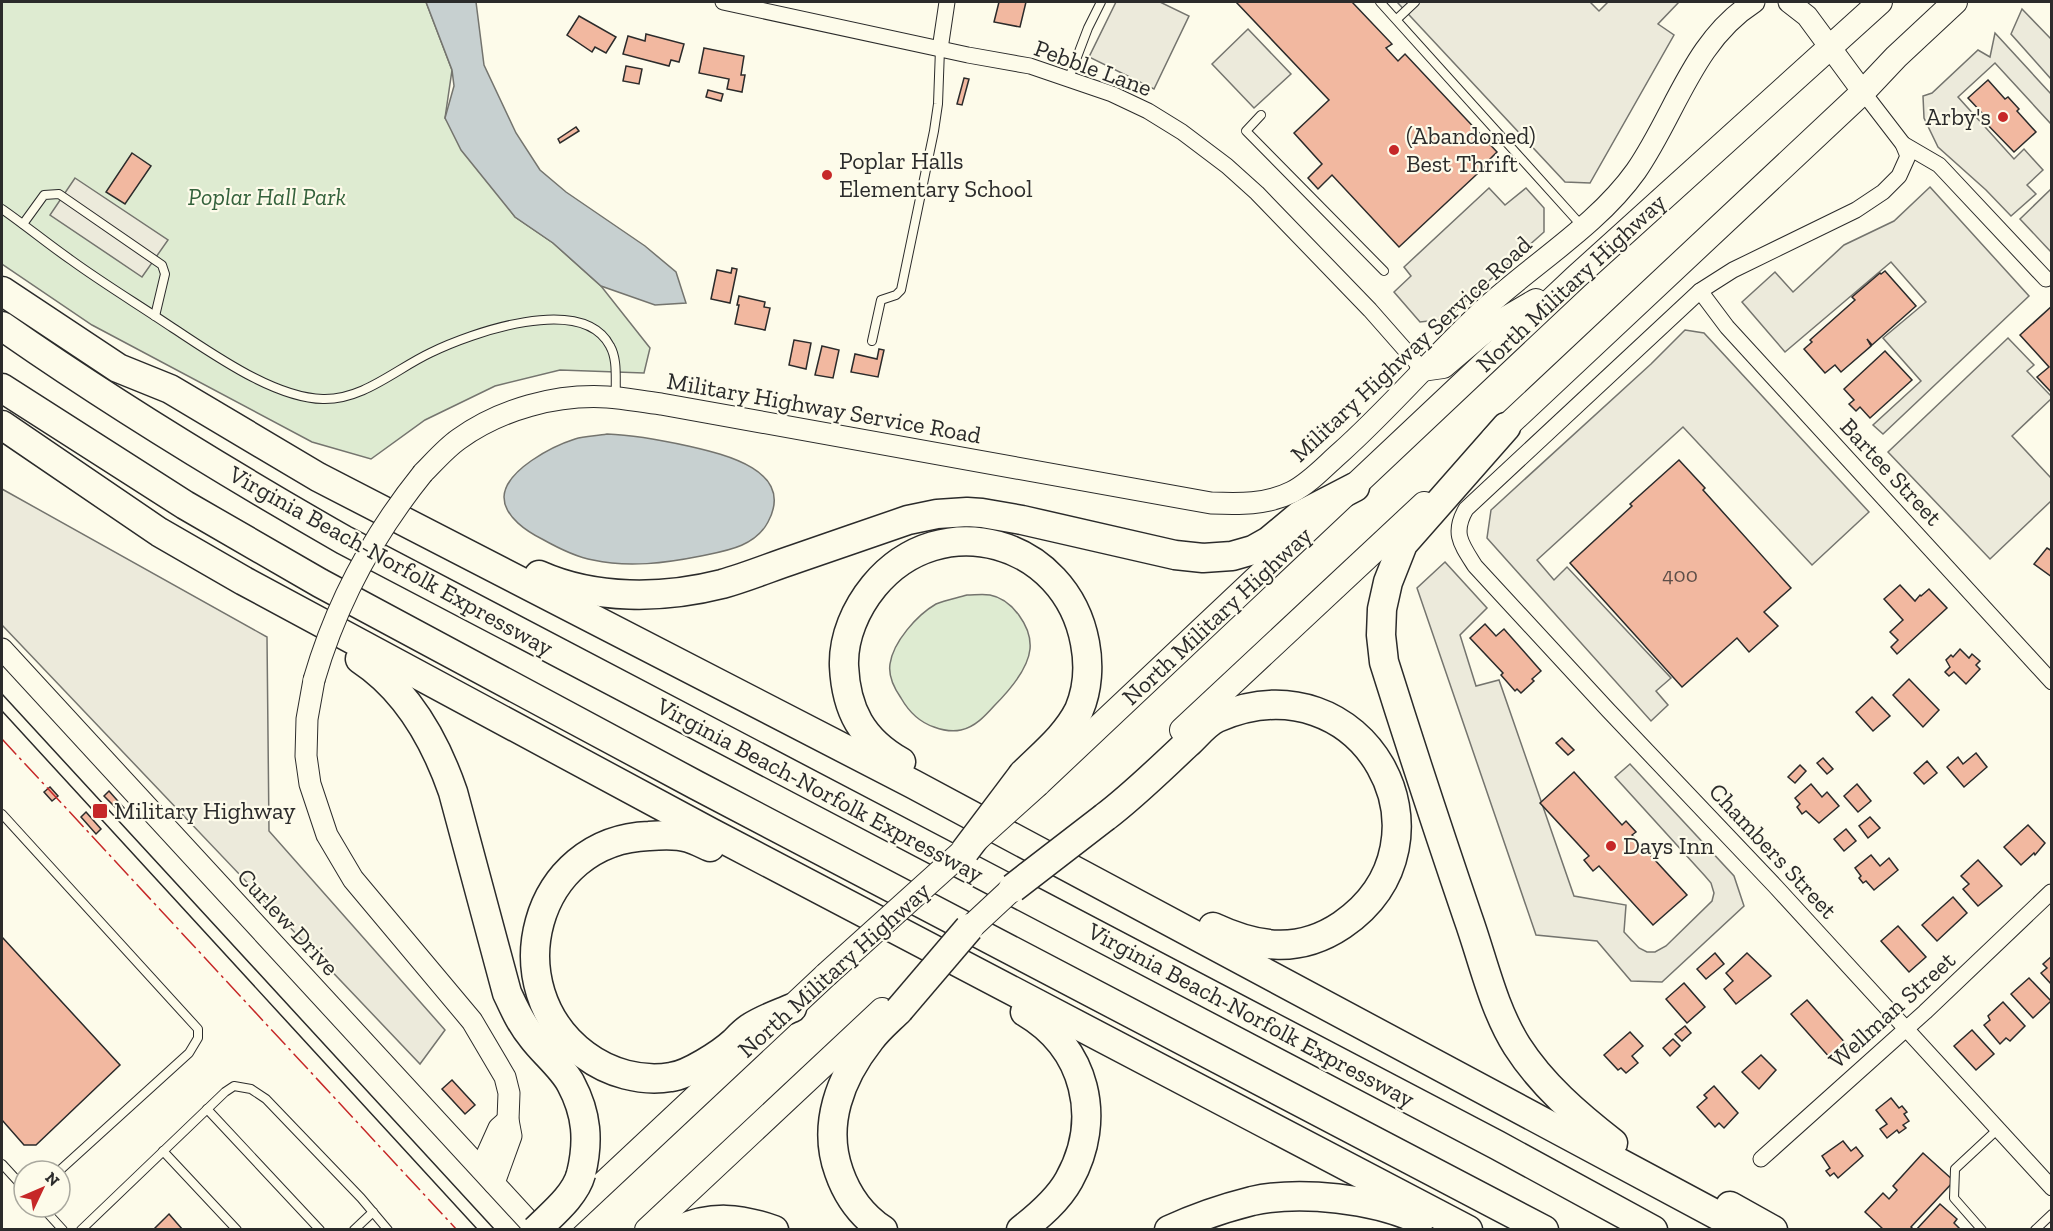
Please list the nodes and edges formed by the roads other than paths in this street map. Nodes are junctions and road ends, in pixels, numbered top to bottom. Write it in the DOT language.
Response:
graph roads {
  1 [pos="723,2"];
  2 [pos="947,2"];
  3 [pos="1101,2"];
  4 [pos="1380,2"];
  5 [pos="1415,2"];
  6 [pos="1754,2"];
  7 [pos="1790,2"];
  8 [pos="1880,2"];
  9 [pos="1955,2"];
  10 [pos="1397,19"];
  11 [pos="1830,47"];
  12 [pos="940,49"];
  13 [pos="1069,78"];
  14 [pos="1863,92"];
  15 [pos="1261,115"];
  16 [pos="1903,144"];
  17 [pos="2,209"];
  18 [pos="23,224"];
  19 [pos="1582,226"];
  20 [pos="1383,271"];
  21 [pos="1576,277"];
  22 [pos="2046,279"];
  23 [pos="2,291"];
  24 [pos="1700,291"];
  25 [pos="155,316"];
  26 [pos="2,326"];
  27 [pos="872,341"];
  28 [pos="1422,369"];
  29 [pos="2,387"];
  30 [pos="616,398"];
  31 [pos="2,425"];
  32 [pos="1506,427"];
  33 [pos="1355,487"];
  34 [pos="418,530"];
  35 [pos="244,581"];
  36 [pos="2,649"];
  37 [pos="2052,682"];
  38 [pos="1030,779"];
  39 [pos="2,814"];
  40 [pos="1100,814"];
  41 [pos="1017,840"];
  42 [pos="965,850"];
  43 [pos="1091,879"];
  44 [pos="811,885"];
  45 [pos="1013,888"];
  46 [pos="2051,892"];
  47 [pos="969,928"];
  48 [pos="905,934"];
  49 [pos="792,1008"];
  50 [pos="893,1008"];
  51 [pos="1906,1028"];
  52 [pos="207,1109"];
  53 [pos="1998,1129"];
  54 [pos="163,1151"];
  55 [pos="72,1159"];
  56 [pos="1761,1159"];
  57 [pos="488,1176"];
  58 [pos="588,1182"];
  59 [pos="2052,1188"];
  60 [pos="373,1212"];
  61 [pos="2052,1214"];
  62 [pos="81,1230"];
  63 [pos="237,1230"];
  64 [pos="321,1230"];
  65 [pos="354,1230"];
  66 [pos="388,1230"];
  67 [pos="536,1230"];
  68 [pos="554,1230"];
  69 [pos="647,1230"];
  70 [pos="678,1230"];
  71 [pos="774,1230"];
  72 [pos="883,1230"];
  73 [pos="1021,1230"];
  74 [pos="1169,1230"];
  75 [pos="1439,1230"];
  76 [pos="1468,1230"];
  77 [pos="1544,1230"];
  78 [pos="1653,1230"];
  79 [pos="1745,1230"];
  80 [pos="1773,1230"];
  81 [pos="1982,1230"];
  82 [pos="2035,1230"];
  1 -- 12 [label="street, Pebble Lane"];
  2 -- 12 [label="street"];
  3 -- 13 [label="lane"];
  4 -- 10 [label="lane"];
  5 -- 10 [label="lane"];
  6 -- 19 [label="street, Military Highway Service Road"];
  7 -- 11 [label="street"];
  8 -- 11 [label="main road, North Military Highway"];
  9 -- 14 [label="main road"];
  10 -- 19 [label="lane"];
  11 -- 14 [label="street"];
  11 -- 21 [label="main road, North Military Highway"];
  12 -- 13 [label="street, Pebble Lane"];
  12 -- 27 [label="lane"];
  13 -- 28 [label="street, Pebble Lane"];
  14 -- 16 [label="street"];
  14 -- 32 [label="main road"];
  15 -- 20 [label="lane"];
  16 -- 22 [label="street"];
  16 -- 24 [label="street"];
  17 -- 18 [label="lane"];
  18 -- 25 [label="lane"];
  18 -- 25 [label="lane"];
  19 -- 28 [label="street, Military Highway Service Road"];
  21 -- 28 [label="main road"];
  21 -- 33 [label="main road, North Military Highway"];
  23 -- 34 [label="highway"];
  24 -- 37 [label="street, Bartee Street"];
  24 -- 51 [label="street, Chambers Street"];
  25 -- 30 [label="lane"];
  26 -- 78 [label="highway, Virginia Beach-Norfolk Expressway"];
  28 -- 30 [label="street, Military Highway Service Road"];
  29 -- 77 [label="highway"];
  30 -- 57 [label="street, Military Highway Service Road, bridge"];
  31 -- 35 [label="highway"];
  32 -- 40 [label="main road"];
  32 -- 80 [label="highway"];
  33 -- 34 [label="highway"];
  33 -- 38 [label="main road, North Military Highway"];
  34 -- 41 [label="highway"];
  35 -- 44 [label="highway"];
  35 -- 58 [label="highway"];
  36 -- 57 [label="street, Curlew Drive"];
  38 -- 41 [label="highway"];
  38 -- 42 [label="highway, bridge"];
  39 -- 55 [label="lane"];
  40 -- 43 [label="highway"];
  40 -- 45 [label="highway, bridge"];
  41 -- 43 [label="highway"];
  42 -- 49 [label="main road, North Military Highway, bridge"];
  43 -- 79 [label="highway"];
  44 -- 48 [label="highway"];
  44 -- 49 [label="highway"];
  45 -- 47 [label="main road, bridge"];
  46 -- 51 [label="street, Wellman Street"];
  47 -- 50 [label="highway, bridge"];
  48 -- 73 [label="highway"];
  48 -- 76 [label="highway"];
  49 -- 58 [label="main road, North Military Highway"];
  50 -- 69 [label="main road"];
  50 -- 72 [label="highway"];
  51 -- 53 [label="street, Chambers Street"];
  51 -- 56 [label="street, Wellman Street"];
  52 -- 54 [label="lane"];
  52 -- 60 [label="lane"];
  52 -- 64 [label="lane"];
  53 -- 59 [label="street, Chambers Street"];
  53 -- 81 [label="lane"];
  54 -- 62 [label="lane"];
  54 -- 63 [label="lane"];
  57 -- 67 [label="street, Curlew Drive"];
  58 -- 67 [label="highway, bridge"];
  58 -- 68 [label="main road, North Military Highway"];
  60 -- 65 [label="lane"];
  60 -- 66 [label="lane"];
  61 -- 82 [label="lane"];
  70 -- 71 [label="highway"];
  74 -- 75 [label="highway"];
}
